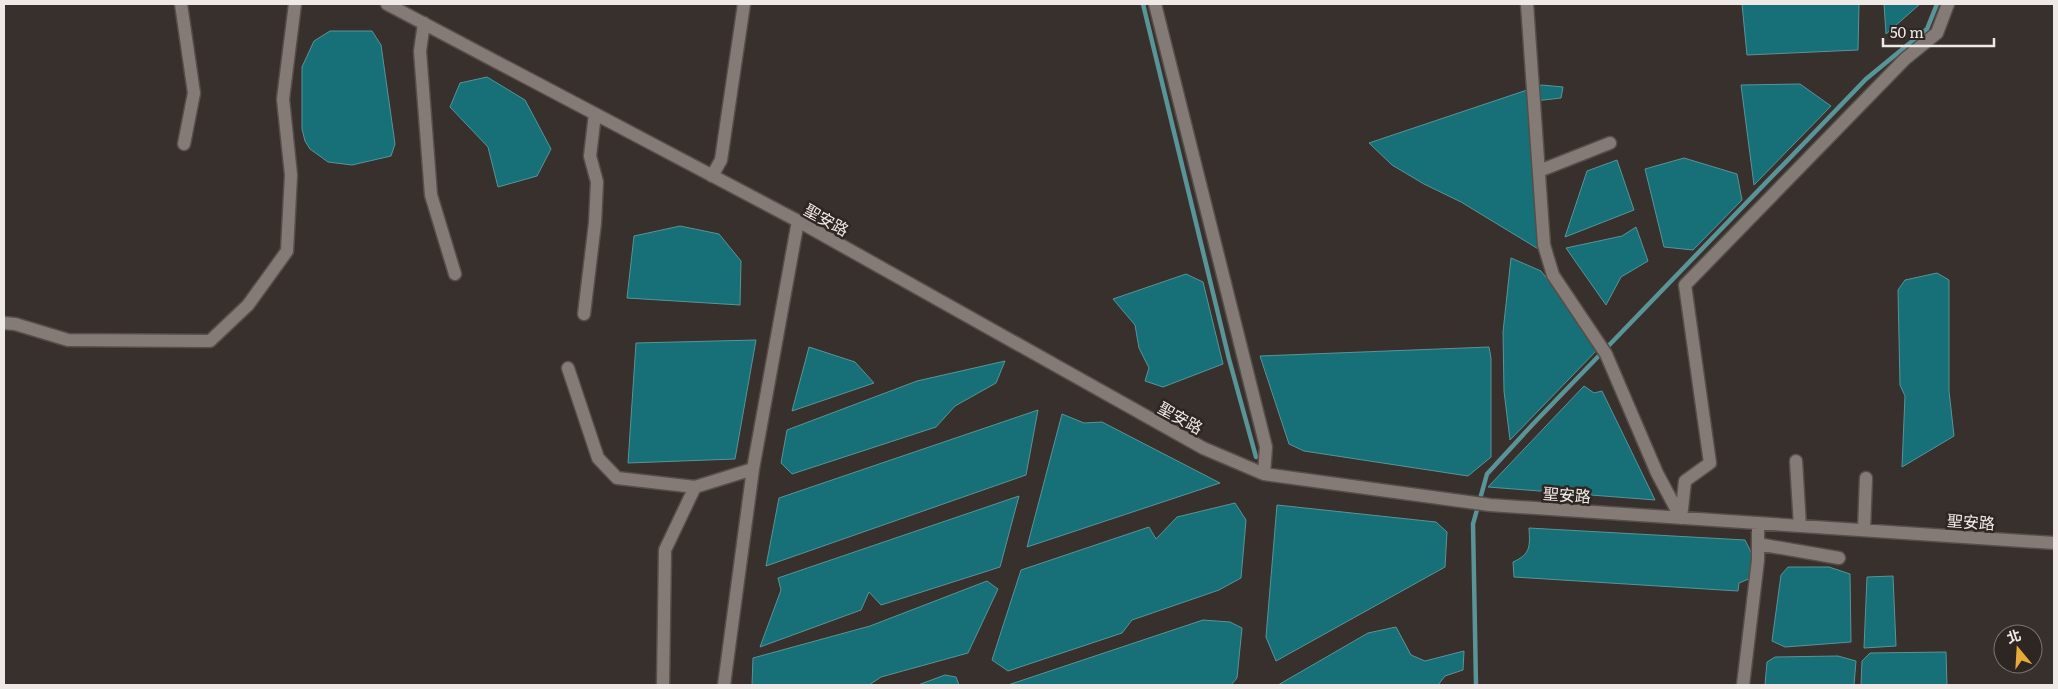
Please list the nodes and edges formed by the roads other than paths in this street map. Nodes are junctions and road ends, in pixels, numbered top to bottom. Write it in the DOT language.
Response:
graph roads {
  1 [pos="181,4"];
  2 [pos="295,4"];
  3 [pos="387,4"];
  4 [pos="744,4"];
  5 [pos="1155,4"];
  6 [pos="1527,4"];
  7 [pos="1948,4"];
  8 [pos="424,23"];
  9 [pos="595,114"];
  10 [pos="1610,143"];
  11 [pos="184,144"];
  12 [pos="1539,170"];
  13 [pos="712,176"];
  14 [pos="798,221"];
  15 [pos="455,274"];
  16 [pos="584,314"];
  17 [pos="4,323"];
  18 [pos="568,368"];
  19 [pos="1796,461"];
  20 [pos="753,469"];
  21 [pos="1264,474"];
  22 [pos="1866,478"];
  23 [pos="695,487"];
  24 [pos="1681,518"];
  25 [pos="1758,523"];
  26 [pos="1800,526"];
  27 [pos="1864,530"];
  28 [pos="2054,543"];
  29 [pos="1758,544"];
  30 [pos="1839,558"];
  31 [pos="663,685"];
  32 [pos="724,685"];
  33 [pos="1743,685"];
  1 -- 11 [label="street"];
  2 -- 17 [label="street"];
  3 -- 8 [label="street, 聖安路"];
  4 -- 13 [label="street"];
  5 -- 21 [label="street"];
  6 -- 12 [label="street"];
  7 -- 24 [label="street"];
  8 -- 9 [label="street, 聖安路"];
  8 -- 15 [label="street"];
  9 -- 13 [label="street, 聖安路"];
  9 -- 16 [label="street"];
  10 -- 12 [label="street"];
  12 -- 24 [label="street"];
  13 -- 14 [label="street, 聖安路"];
  14 -- 20 [label="street"];
  14 -- 21 [label="street, 聖安路"];
  18 -- 23 [label="street"];
  19 -- 26 [label="street"];
  20 -- 23 [label="street"];
  20 -- 32 [label="street"];
  21 -- 24 [label="street, 聖安路"];
  22 -- 27 [label="street"];
  23 -- 31 [label="street"];
  24 -- 25 [label="street, 聖安路"];
  25 -- 26 [label="street, 聖安路"];
  25 -- 29 [label="street"];
  26 -- 27 [label="street, 聖安路"];
  27 -- 28 [label="street, 聖安路"];
  29 -- 30 [label="street"];
  29 -- 33 [label="street"];
}
